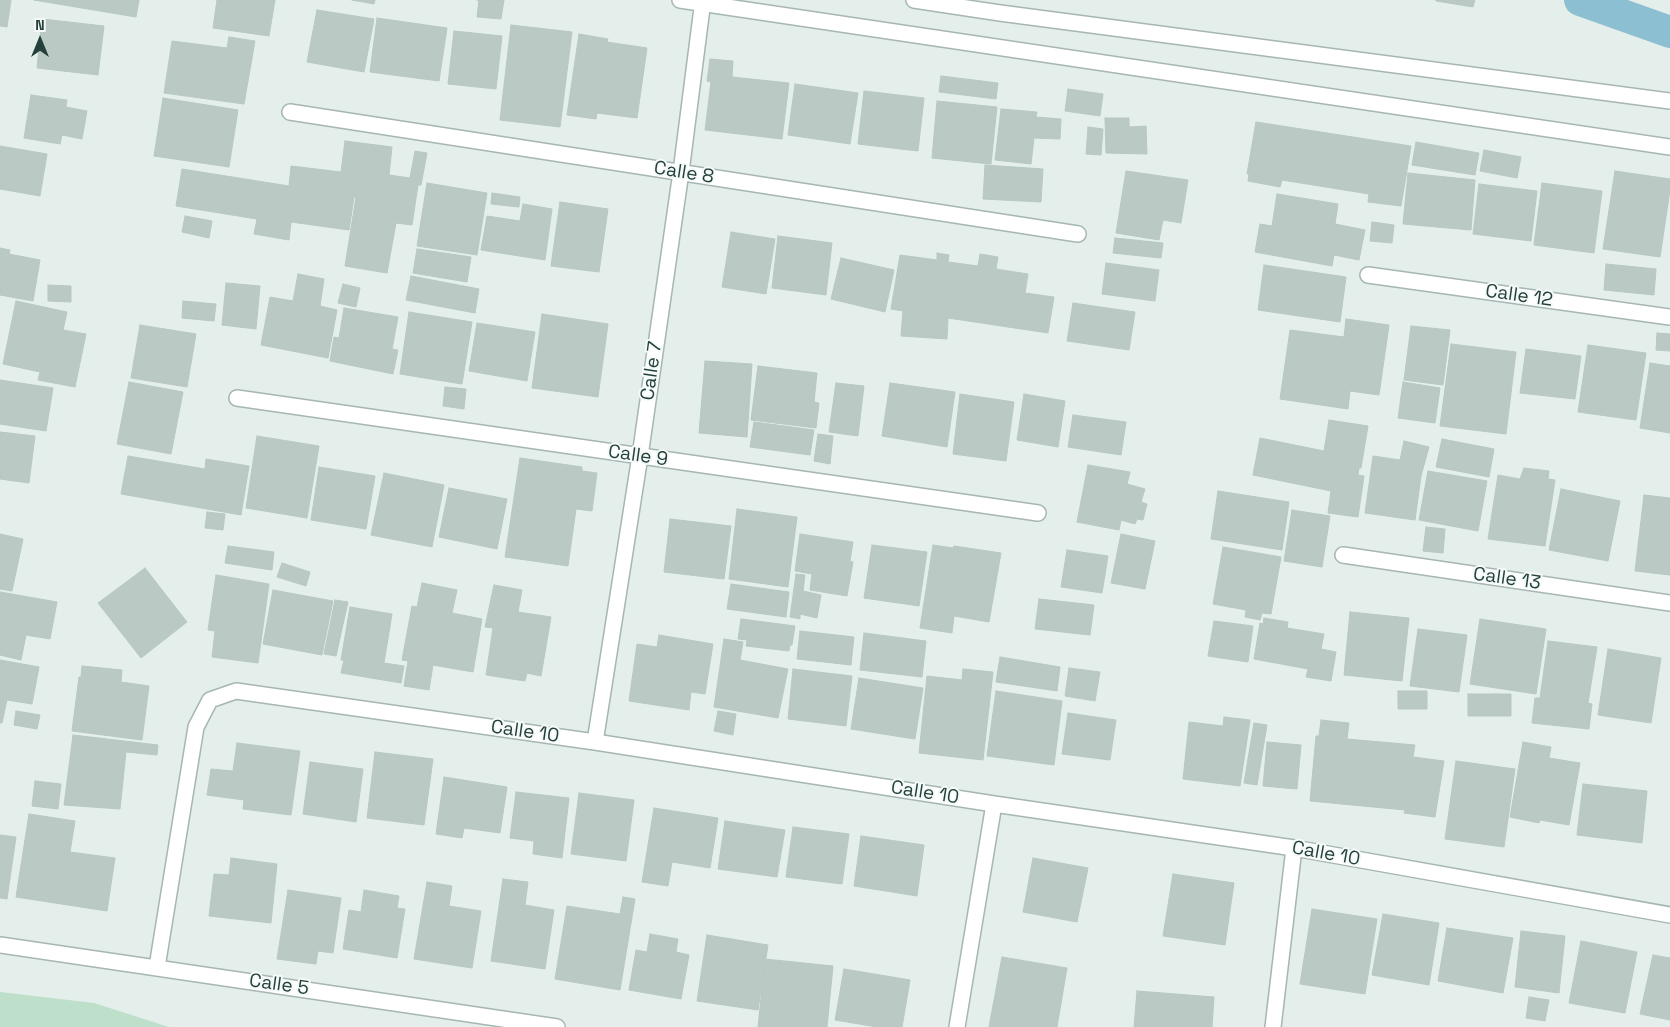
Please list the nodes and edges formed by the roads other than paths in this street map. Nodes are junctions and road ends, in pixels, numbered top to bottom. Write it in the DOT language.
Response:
graph roads {
  1 [pos="680,0"];
  2 [pos="914,0"];
  3 [pos="703,2"];
  4 [pos="1670,101"];
  5 [pos="290,112"];
  6 [pos="1670,147"];
  7 [pos="681,172"];
  8 [pos="1078,234"];
  9 [pos="1368,275"];
  10 [pos="1670,316"];
  11 [pos="237,398"];
  12 [pos="640,456"];
  13 [pos="1038,513"];
  14 [pos="1343,555"];
  15 [pos="1670,603"];
  16 [pos="595,742"];
  17 [pos="994,804"];
  18 [pos="1294,848"];
  19 [pos="1670,916"];
  20 [pos="0,945"];
  21 [pos="157,967"];
  22 [pos="557,1027"];
  23 [pos="957,1027"];
  24 [pos="1273,1027"];
  1 -- 3 [label="street"];
  2 -- 4 [label="street"];
  3 -- 6 [label="street"];
  3 -- 7 [label="street, Calle 7"];
  5 -- 7 [label="street, Calle 8"];
  7 -- 8 [label="street, Calle 8"];
  7 -- 12 [label="street, Calle 7"];
  9 -- 10 [label="street, Calle 12"];
  11 -- 12 [label="street, Calle 9"];
  12 -- 13 [label="street, Calle 9"];
  12 -- 16 [label="street, Calle 7"];
  14 -- 15 [label="street, Calle 13"];
  16 -- 17 [label="street, Calle 10"];
  16 -- 21 [label="street, Calle 10"];
  17 -- 18 [label="street, Calle 10"];
  17 -- 23 [label="street"];
  18 -- 19 [label="street, Calle 10"];
  18 -- 24 [label="street"];
  20 -- 21 [label="street, Calle 5"];
  21 -- 22 [label="street, Calle 5"];
}
